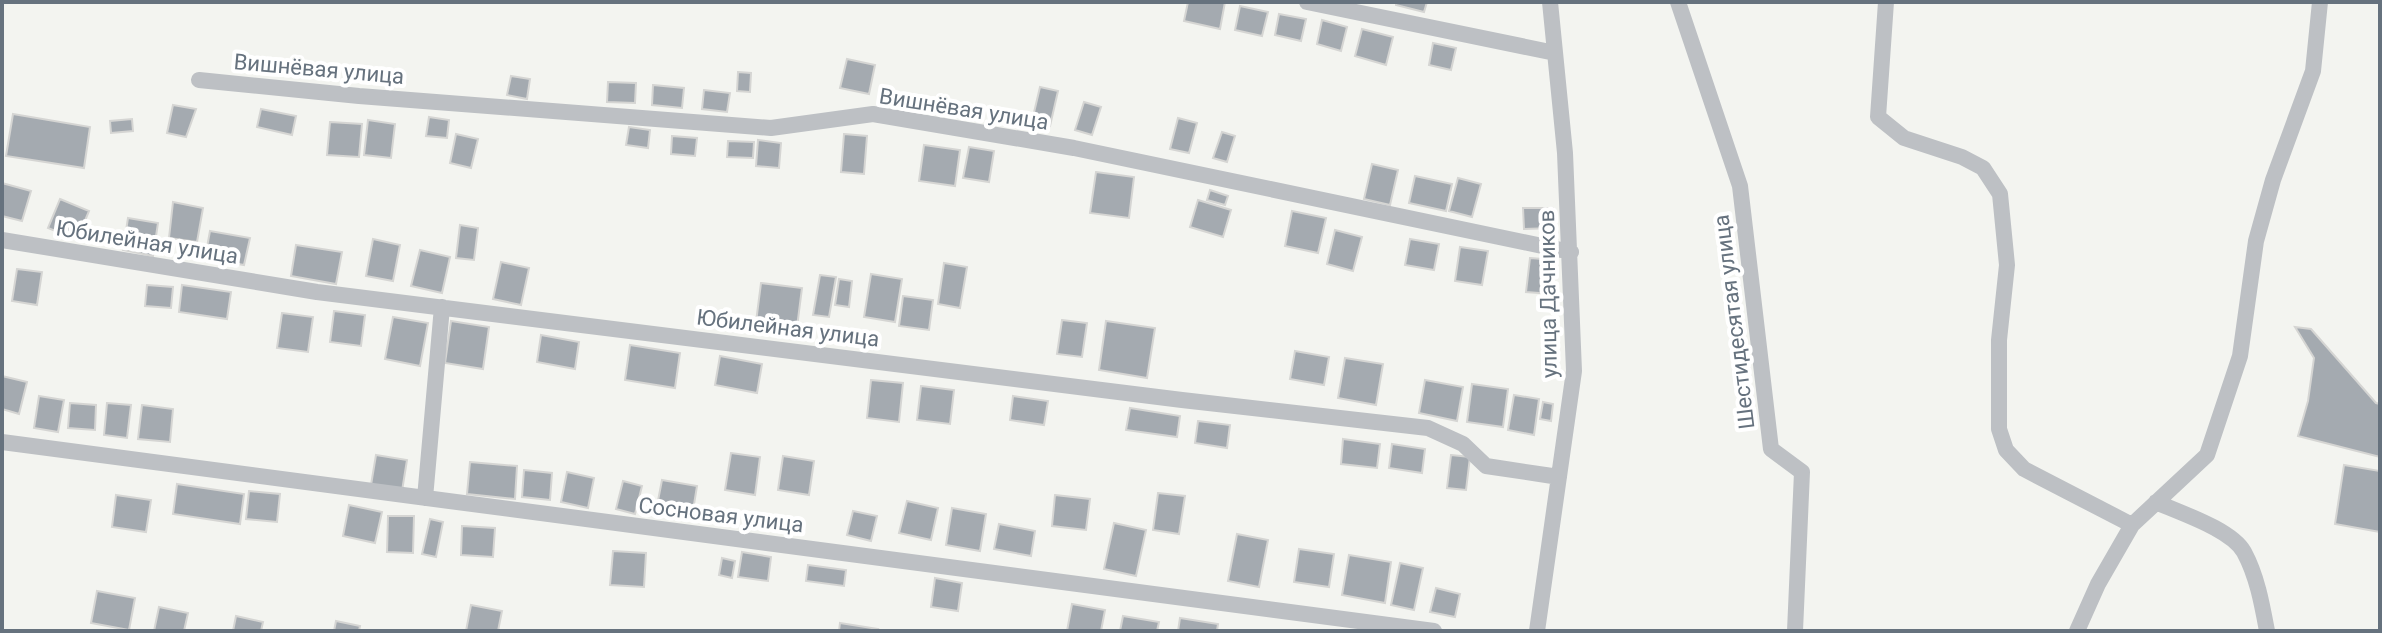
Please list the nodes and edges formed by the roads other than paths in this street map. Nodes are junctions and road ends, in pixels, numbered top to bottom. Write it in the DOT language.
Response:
graph roads {
  1 [pos="1307,2"];
  2 [pos="1550,2"];
  3 [pos="1678,2"];
  4 [pos="1886,2"];
  5 [pos="2320,2"];
  6 [pos="1555,53"];
  7 [pos="199,80"];
  8 [pos="2,240"];
  9 [pos="1571,252"];
  10 [pos="442,307"];
  11 [pos="2,442"];
  12 [pos="1559,477"];
  13 [pos="425,498"];
  14 [pos="2156,502"];
  15 [pos="2132,525"];
  16 [pos="1434,631"];
  17 [pos="1537,631"];
  18 [pos="1795,631"];
  19 [pos="2077,631"];
  20 [pos="2267,631"];
  1 -- 6 [label="street"];
  2 -- 6 [label="street, улица Дачников"];
  3 -- 18 [label="street, Шестидесятая улица"];
  4 -- 15 [label="street"];
  5 -- 14 [label="street"];
  6 -- 9 [label="street, улица Дачников"];
  7 -- 9 [label="street, Вишнёвая улица"];
  8 -- 10 [label="street, Юбилейная улица"];
  9 -- 12 [label="street, улица Дачников"];
  10 -- 12 [label="street, Юбилейная улица"];
  10 -- 13 [label="street"];
  11 -- 13 [label="street, Сосновая улица"];
  12 -- 17 [label="street, улица Дачников"];
  13 -- 16 [label="street, Сосновая улица"];
  14 -- 15 [label="street"];
  14 -- 20 [label="street"];
  15 -- 19 [label="street"];
}
